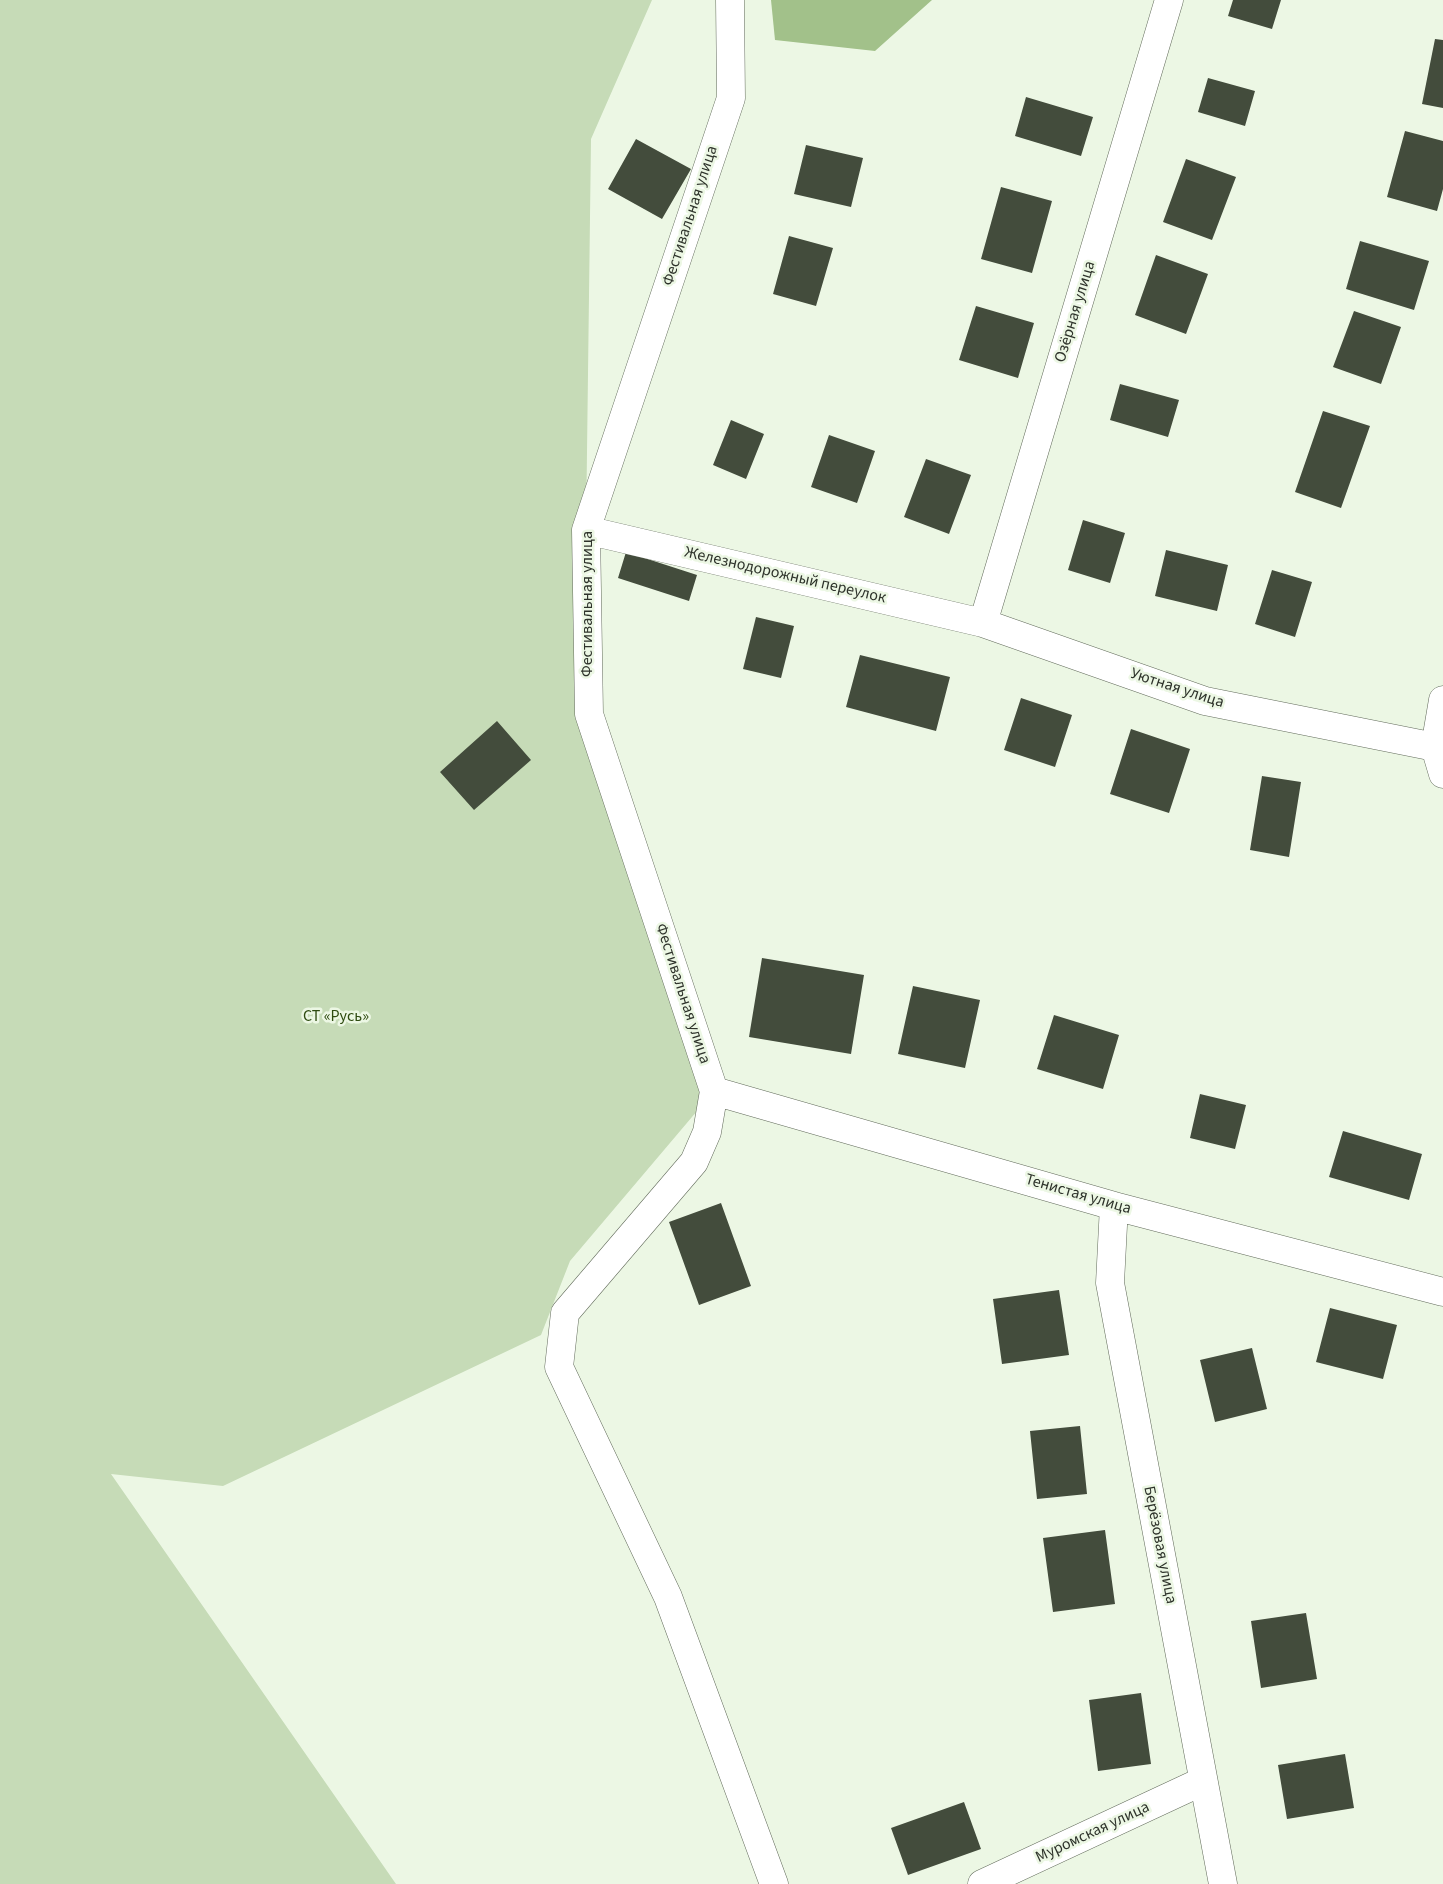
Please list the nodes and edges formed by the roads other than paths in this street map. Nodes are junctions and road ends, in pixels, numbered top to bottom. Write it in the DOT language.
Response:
graph roads {
  1 [pos="730,0"];
  2 [pos="1169,0"];
  3 [pos="586,530"];
  4 [pos="983,623"];
  5 [pos="1443,700"];
  6 [pos="1435,747"];
  7 [pos="1443,774"];
  8 [pos="714,1091"];
  9 [pos="1114,1206"];
  10 [pos="1443,1292"];
  11 [pos="1203,1781"];
  12 [pos="774,1884"];
  13 [pos="982,1884"];
  14 [pos="1224,1884"];
  1 -- 3 [label="street, Фестивальная улица"];
  2 -- 4 [label="street, Озёрная улица"];
  3 -- 4 [label="street, Железнодорожный переулок"];
  3 -- 8 [label="street, Фестивальная улица"];
  4 -- 6 [label="street, Уютная улица"];
  5 -- 6 [label="street"];
  6 -- 7 [label="street"];
  8 -- 9 [label="street, Тенистая улица"];
  8 -- 12 [label="street"];
  9 -- 10 [label="street, Тенистая улица"];
  9 -- 11 [label="street, Берёзовая улица"];
  11 -- 13 [label="street, Муромская улица"];
  11 -- 14 [label="street, Берёзовая улица"];
}
